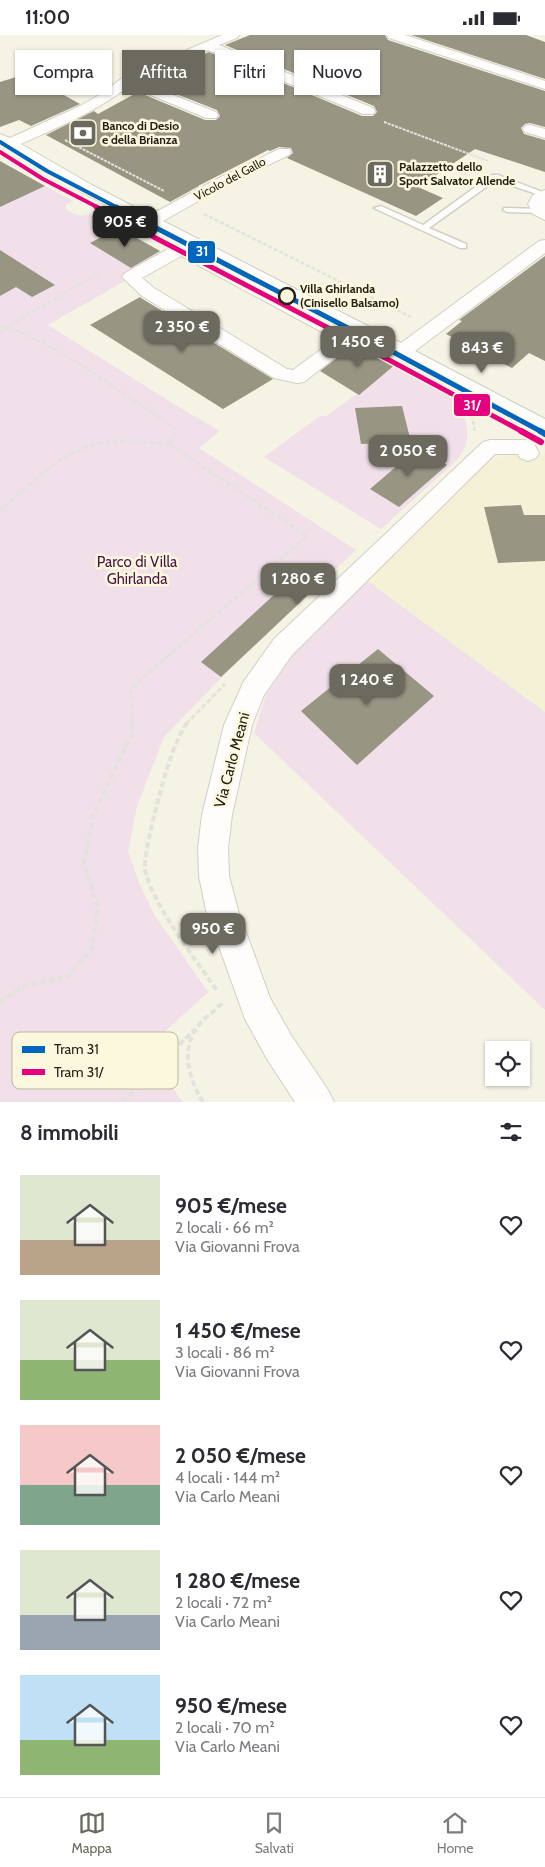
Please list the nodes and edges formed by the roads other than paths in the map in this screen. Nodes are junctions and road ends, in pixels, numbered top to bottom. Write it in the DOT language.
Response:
graph roads {
  1 [pos="233,35"];
  2 [pos="393,35"];
  3 [pos="207,45"];
  4 [pos="196,50"];
  5 [pos="122,85"];
  6 [pos="545,85"];
  7 [pos="162,95"];
  8 [pos="211,115"];
  9 [pos="373,115"];
  10 [pos="530,129"];
  11 [pos="545,134"];
  12 [pos="6,146"];
  13 [pos="284,152"];
  14 [pos="545,195"];
  15 [pos="378,208"];
  16 [pos="507,210"];
  17 [pos="542,213"];
  18 [pos="151,221"];
  19 [pos="423,229"];
  20 [pos="545,245"];
  21 [pos="463,246"];
  22 [pos="402,352"];
  23 [pos="297,377"];
  24 [pos="545,428"];
  25 [pos="528,453"];
  26 [pos="316,1102"];
  1 -- 3 [label="street"];
  2 -- 6 [label="street"];
  3 -- 4 [label="street"];
  3 -- 9 [label="street"];
  5 -- 12 [label="street"];
  7 -- 8 [label="street"];
  10 -- 11 [label="street"];
  12 -- 18 [label="street"];
  13 -- 18 [label="street, Vicolo del Gallo"];
  14 -- 17 [label="street"];
  14 -- 19 [label="lane"];
  15 -- 19 [label="lane"];
  16 -- 17 [label="lane"];
  18 -- 22 [label="street"];
  19 -- 21 [label="lane"];
  20 -- 22 [label="street"];
  22 -- 24 [label="street"];
  23 -- 23 [label="street"];
  25 -- 26 [label="street, Via Carlo Meani"];
}
